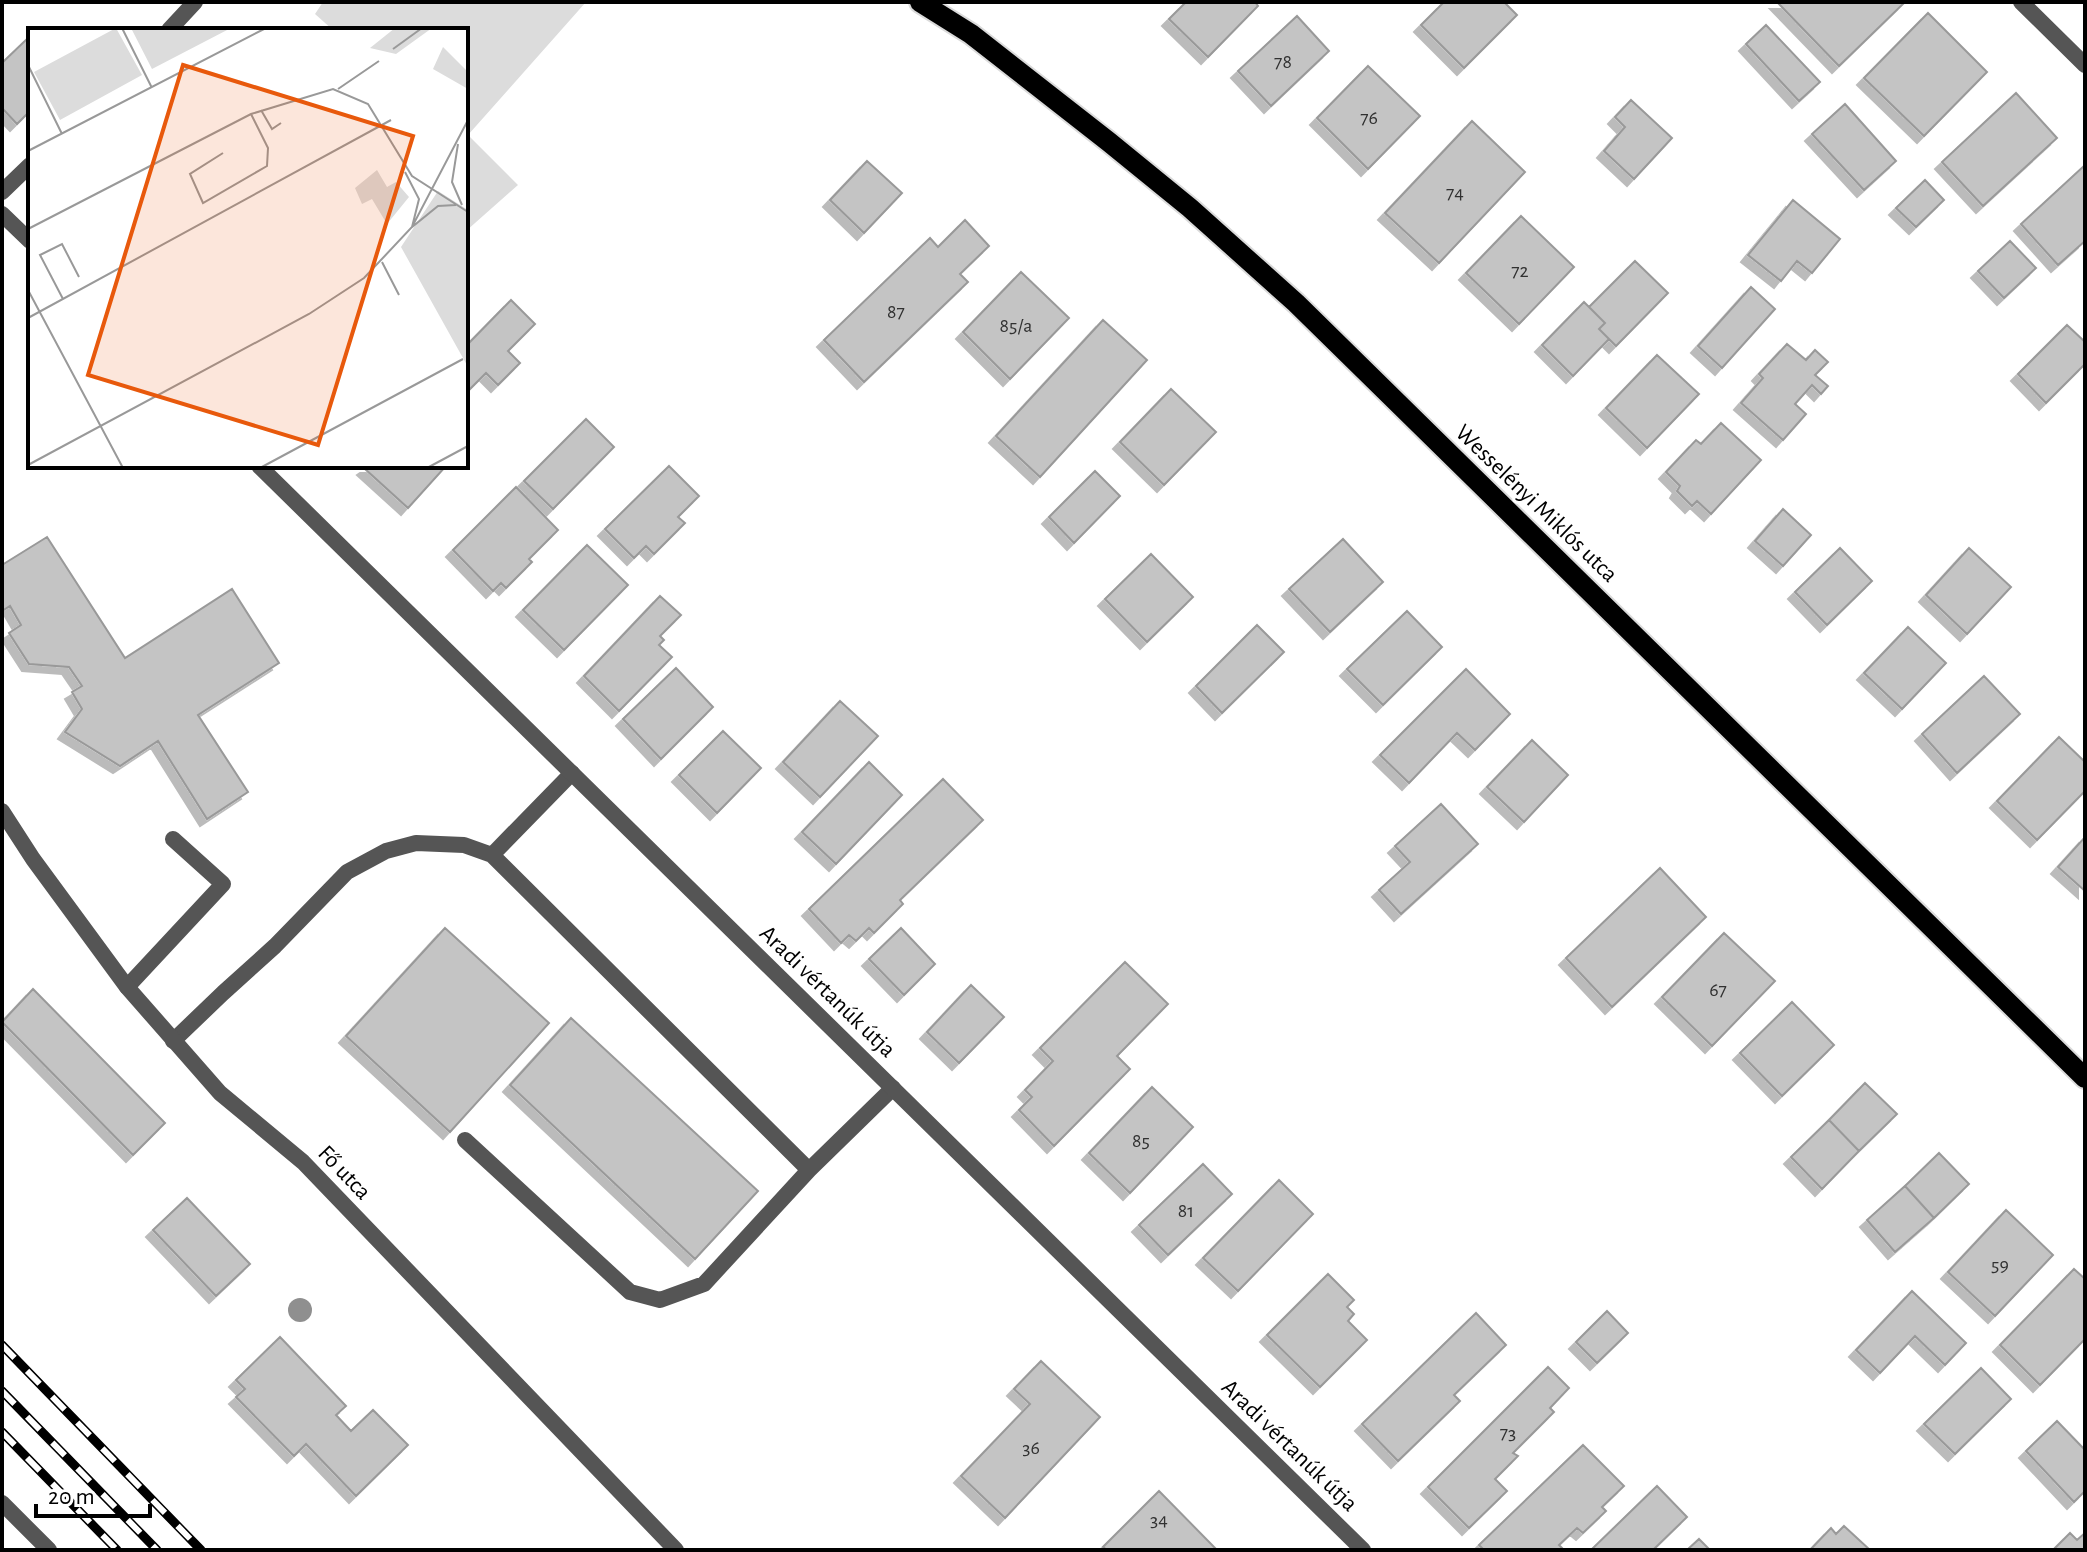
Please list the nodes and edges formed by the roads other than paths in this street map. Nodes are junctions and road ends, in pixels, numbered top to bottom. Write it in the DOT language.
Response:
graph roads {
  1 [pos="195,2"];
  2 [pos="920,2"];
  3 [pos="2021,2"];
  4 [pos="171,28"];
  5 [pos="2085,65"];
  6 [pos="28,167"];
  7 [pos="2,192"];
  8 [pos="2,214"];
  9 [pos="28,239"];
  10 [pos="261,468"];
  11 [pos="572,773"];
  12 [pos="2,811"];
  13 [pos="173,839"];
  14 [pos="492,855"];
  15 [pos="127,987"];
  16 [pos="173,1041"];
  17 [pos="2085,1078"];
  18 [pos="893,1088"];
  19 [pos="465,1140"];
  20 [pos="809,1170"];
  21 [pos="2,1503"];
  22 [pos="49,1550"];
  23 [pos="676,1550"];
  24 [pos="1363,1550"];
  1 -- 4 [label="street"];
  2 -- 17 [label="main road, Wesselényi Miklós utca"];
  3 -- 5 [label="street"];
  6 -- 7 [label="street"];
  8 -- 9 [label="street"];
  10 -- 11 [label="street, Aradi vértanúk útja"];
  11 -- 14 [label="street"];
  11 -- 18 [label="street, Aradi vértanúk útja"];
  12 -- 15 [label="street, Fő utca"];
  13 -- 15 [label="street"];
  14 -- 16 [label="street"];
  14 -- 20 [label="street"];
  15 -- 16 [label="street, Fő utca"];
  16 -- 23 [label="street, Fő utca"];
  18 -- 20 [label="street"];
  18 -- 24 [label="street, Aradi vértanúk útja"];
  19 -- 20 [label="street"];
  21 -- 22 [label="street"];
}
